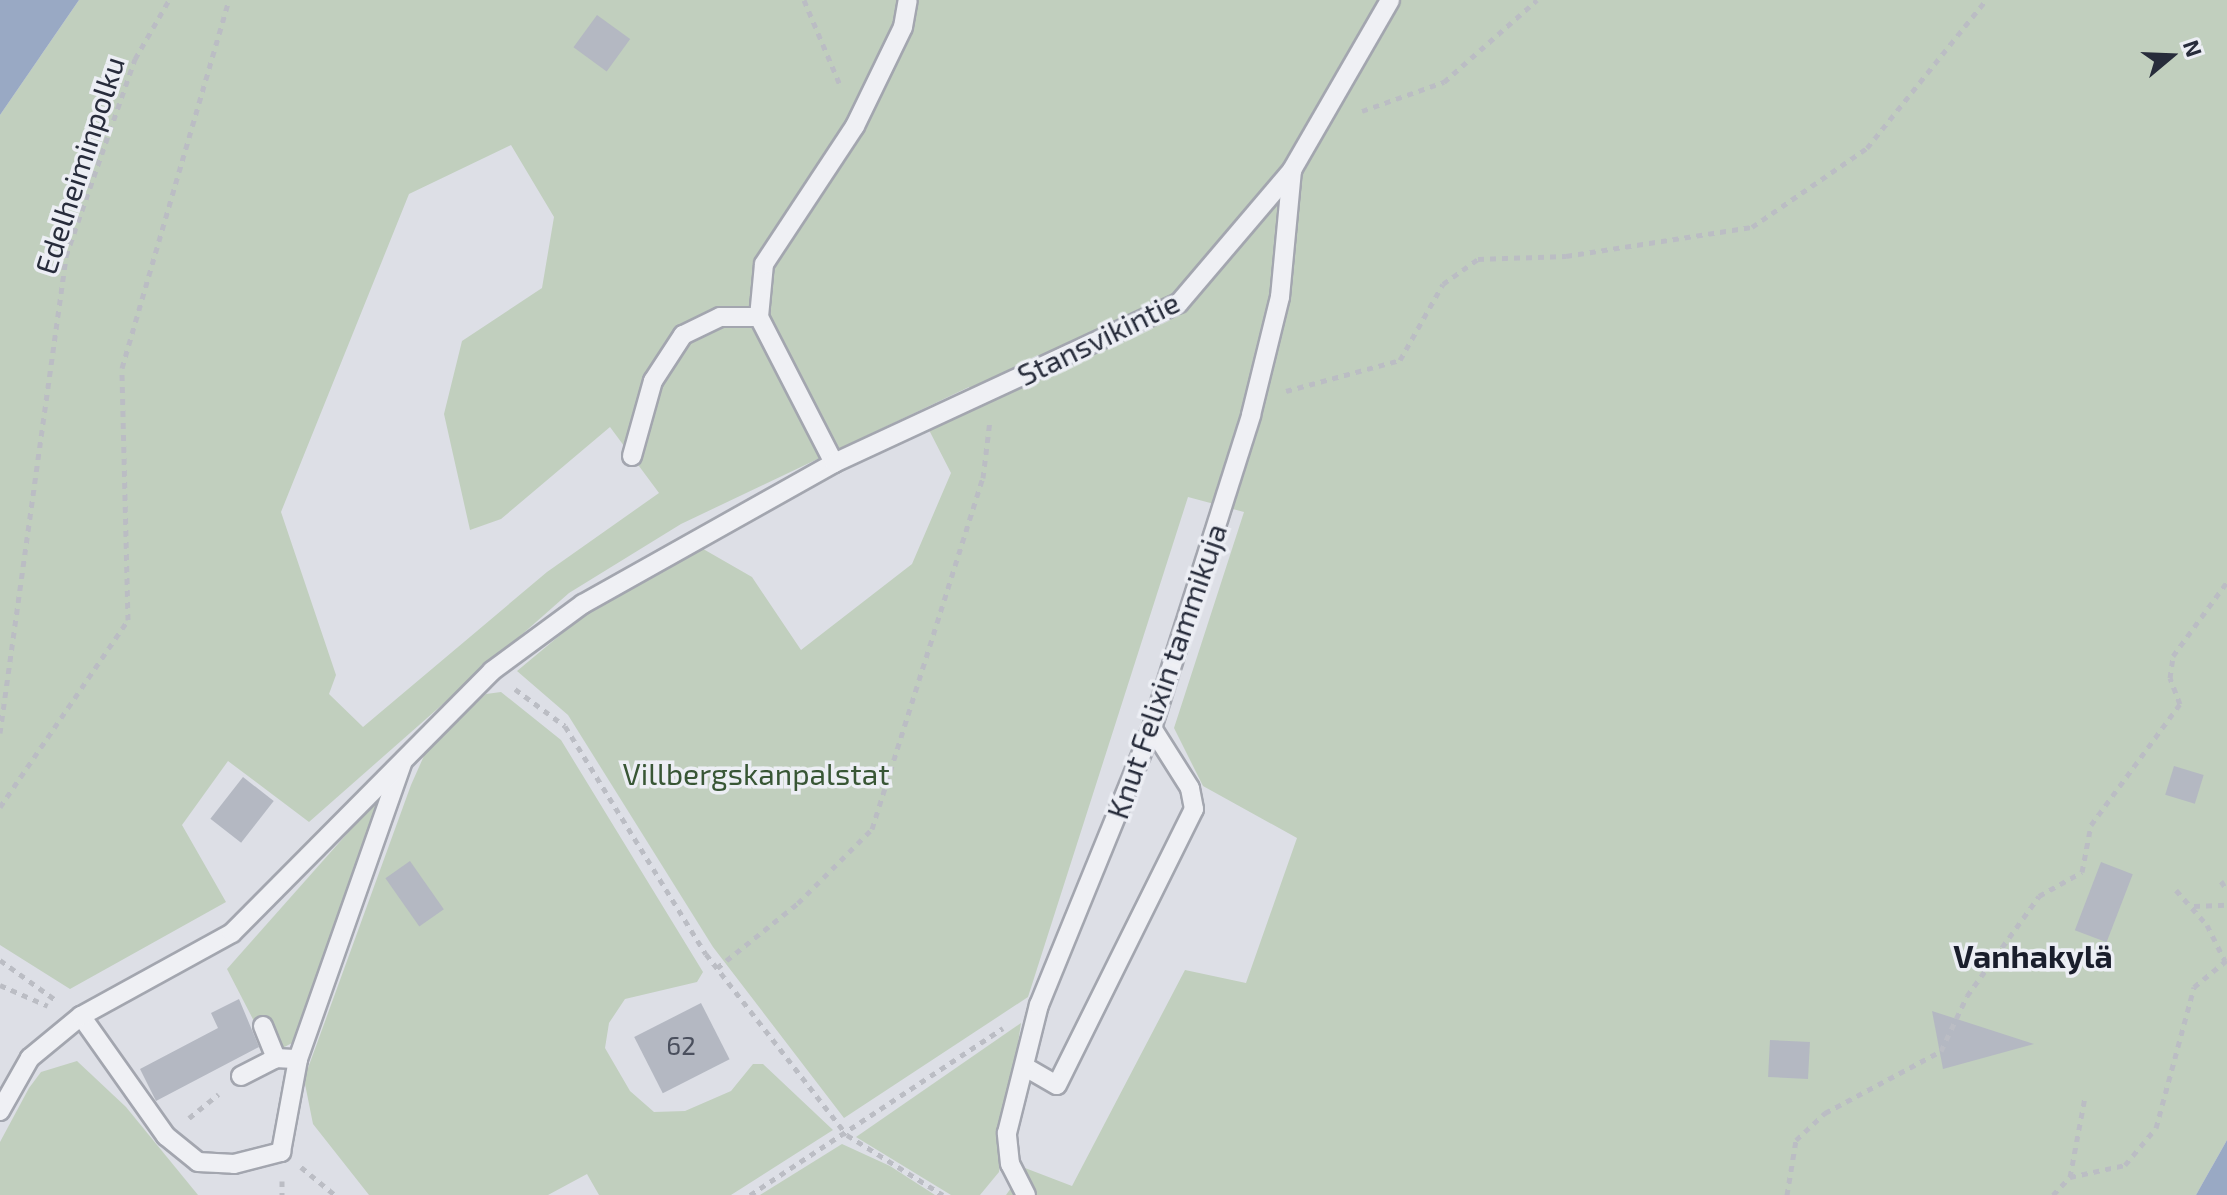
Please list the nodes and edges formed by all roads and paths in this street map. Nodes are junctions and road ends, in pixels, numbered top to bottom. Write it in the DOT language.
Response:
graph roads {
  1 [pos="169,0"];
  2 [pos="229,0"];
  3 [pos="804,0"];
  4 [pos="908,0"];
  5 [pos="1390,0"];
  6 [pos="1537,0"];
  7 [pos="1986,0"];
  8 [pos="1318,124"];
  9 [pos="855,126"];
  10 [pos="1292,170"];
  11 [pos="759,317"];
  12 [pos="996,388"];
  13 [pos="1254,401"];
  14 [pos="632,456"];
  15 [pos="834,463"];
  16 [pos="2227,582"];
  17 [pos="492,671"];
  18 [pos="1152,728"];
  19 [pos="0,733"];
  20 [pos="405,756"];
  21 [pos="0,807"];
  22 [pos="2221,881"];
  23 [pos="2176,890"];
  24 [pos="2227,890"];
  25 [pos="2227,905"];
  26 [pos="2193,906"];
  27 [pos="0,960"];
  28 [pos="2226,961"];
  29 [pos="717,968"];
  30 [pos="0,985"];
  31 [pos="1039,1005"];
  32 [pos="81,1016"];
  33 [pos="263,1026"];
  34 [pos="276,1058"];
  35 [pos="298,1059"];
  36 [pos="1027,1068"];
  37 [pos="241,1076"];
  38 [pos="2085,1097"];
  39 [pos="0,1111"];
  40 [pos="847,1135"];
  41 [pos="166,1136"];
  42 [pos="281,1152"];
  43 [pos="2070,1177"];
  44 [pos="335,1195"];
  45 [pos="750,1195"];
  46 [pos="943,1195"];
  47 [pos="1026,1195"];
  48 [pos="1787,1195"];
  49 [pos="2053,1195"];
  1 -- 19 [label="path, Edelheiminpolku"];
  2 -- 21 [label="path"];
  3 -- 9 [label="path"];
  4 -- 9 [label="lane"];
  5 -- 8 [label="lane, Stansvikintie"];
  6 -- 8 [label="path"];
  7 -- 13 [label="path"];
  8 -- 10 [label="lane, Stansvikintie"];
  9 -- 11 [label="lane"];
  10 -- 12 [label="lane, Stansvikintie"];
  10 -- 13 [label="lane, Knut Felixin tammikuja"];
  11 -- 14 [label="lane"];
  11 -- 15 [label="lane"];
  12 -- 15 [label="lane, Stansvikintie"];
  12 -- 29 [label="path"];
  13 -- 18 [label="lane, Knut Felixin tammikuja"];
  15 -- 17 [label="lane, Stansvikintie"];
  16 -- 48 [label="path"];
  17 -- 20 [label="lane, Stansvikintie"];
  17 -- 29 [label="path"];
  18 -- 31 [label="lane, Knut Felixin tammikuja"];
  18 -- 36 [label="lane"];
  20 -- 32 [label="lane, Stansvikintie"];
  20 -- 35 [label="lane"];
  22 -- 24 [label="path"];
  23 -- 26 [label="path"];
  25 -- 26 [label="path"];
  26 -- 28 [label="path"];
  27 -- 30 [label="path"];
  28 -- 43 [label="path"];
  29 -- 40 [label="path"];
  31 -- 36 [label="lane, Knut Felixin tammikuja"];
  31 -- 40 [label="path"];
  32 -- 39 [label="lane, Stansvikintie"];
  32 -- 41 [label="lane"];
  33 -- 34 [label="lane"];
  34 -- 35 [label="lane"];
  34 -- 37 [label="lane"];
  35 -- 42 [label="lane"];
  36 -- 47 [label="lane, Knut Felixin tammikuja"];
  37 -- 41 [label="path"];
  38 -- 43 [label="path"];
  40 -- 45 [label="path"];
  40 -- 46 [label="path"];
  41 -- 42 [label="lane"];
  42 -- 44 [label="path"];
  43 -- 49 [label="path"];
}
